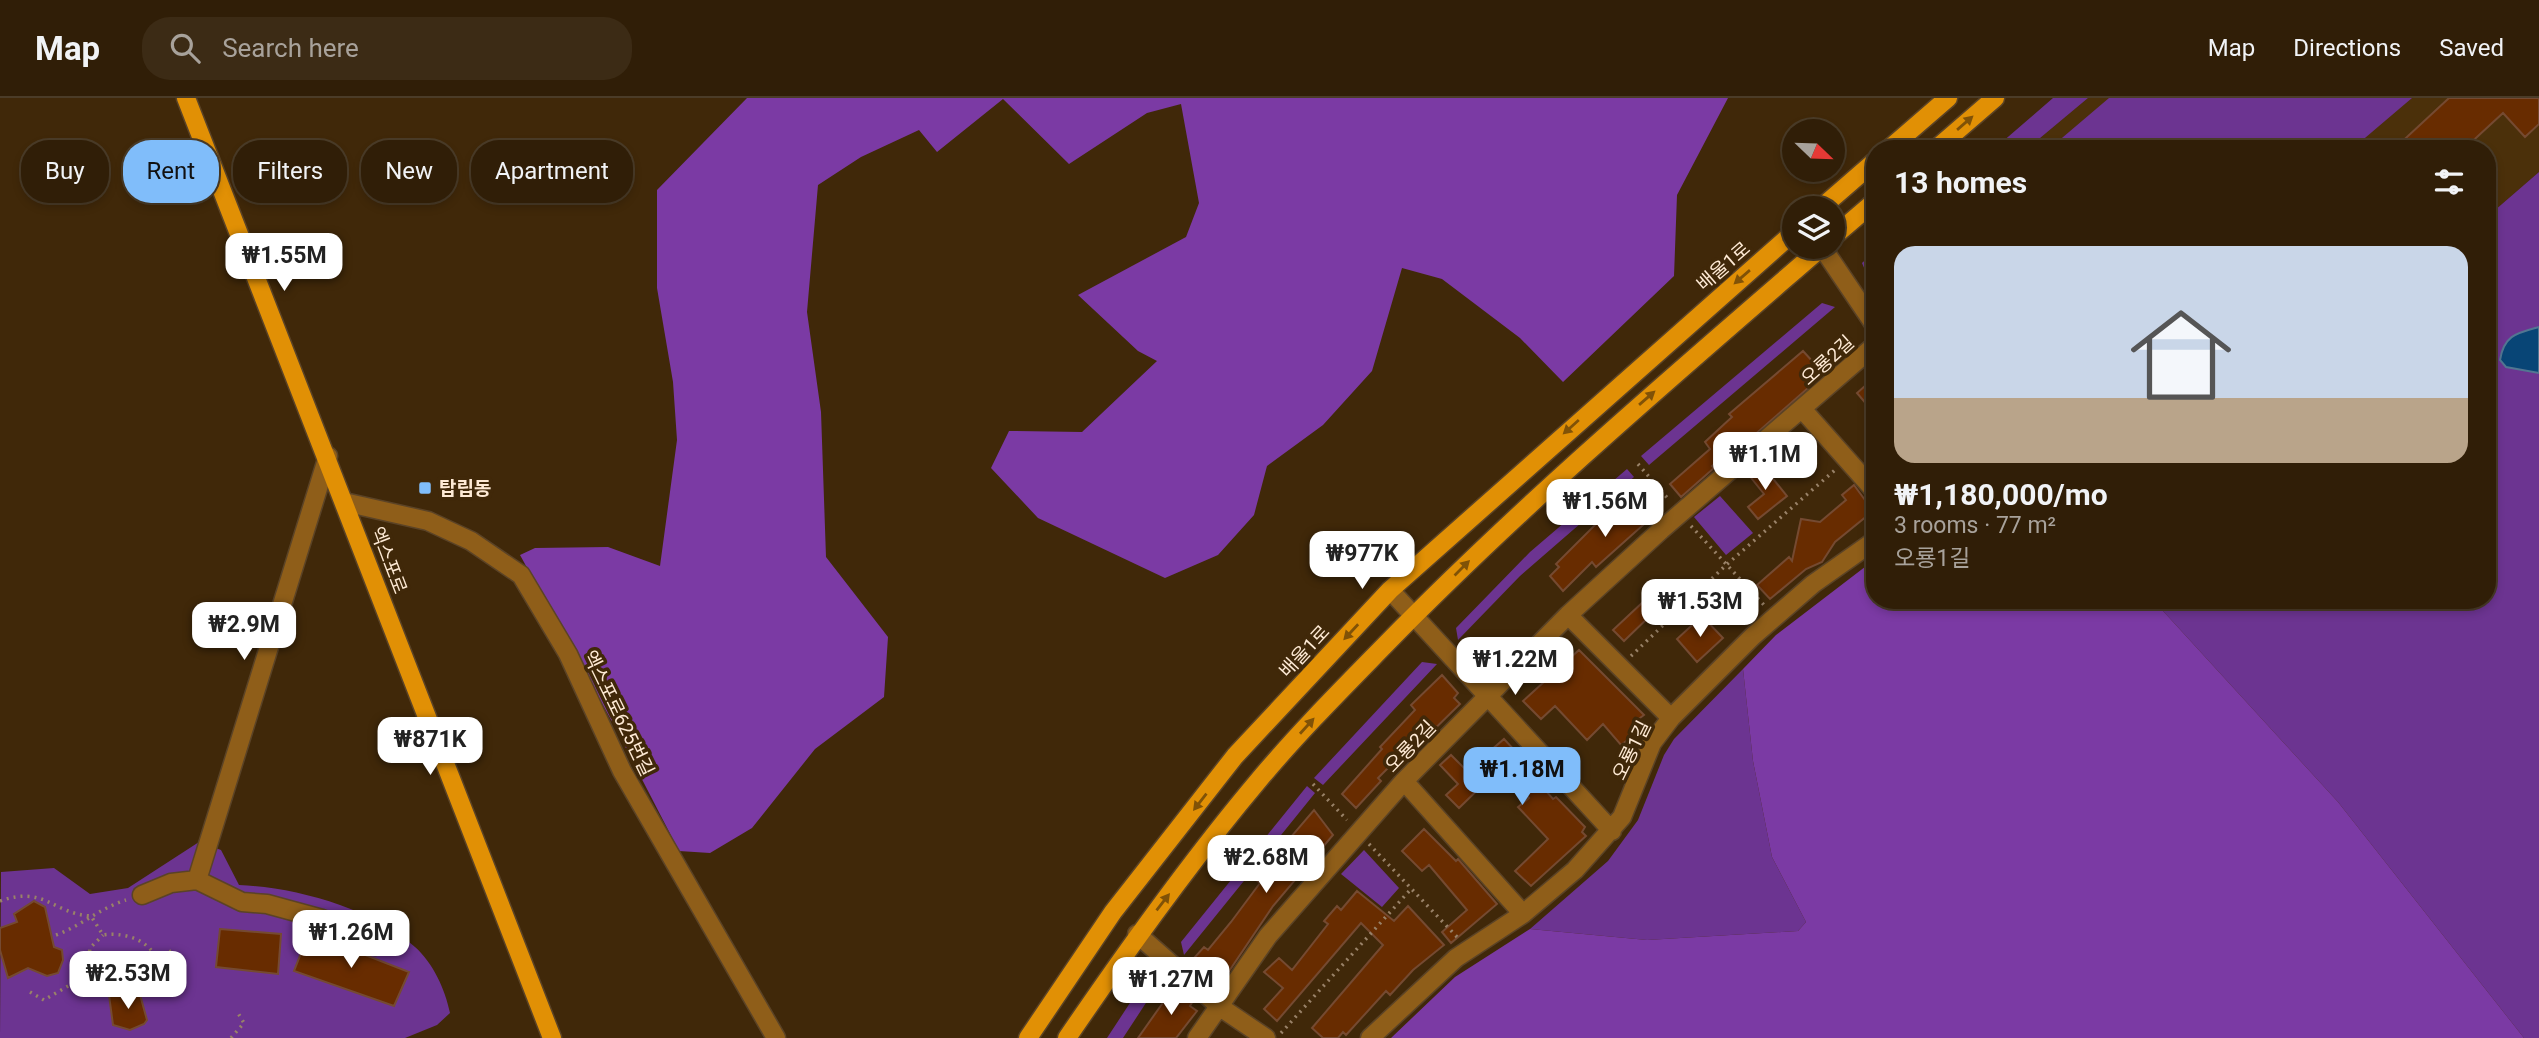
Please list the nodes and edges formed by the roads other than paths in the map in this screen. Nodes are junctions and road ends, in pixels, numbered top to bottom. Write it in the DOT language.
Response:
graph roads {
  1 [pos="186,98"];
  2 [pos="1948,98"];
  3 [pos="1995,98"];
  4 [pos="1899,140"];
  5 [pos="1946,140"];
  6 [pos="1866,169"];
  7 [pos="1835,196"];
  8 [pos="1866,209"];
  9 [pos="1845,227"];
  10 [pos="1782,243"];
  11 [pos="1808,259"];
  12 [pos="1830,259"];
  13 [pos="1866,312"];
  14 [pos="1866,353"];
  15 [pos="1803,410"];
  16 [pos="328,456"];
  17 [pos="1866,481"];
  18 [pos="344,502"];
  19 [pos="1866,547"];
  20 [pos="1390,590"];
  21 [pos="1568,615"];
  22 [pos="1413,616"];
  23 [pos="1488,696"];
  24 [pos="1671,718"];
  25 [pos="1404,781"];
  26 [pos="1612,831"];
  27 [pos="197,880"];
  28 [pos="142,895"];
  29 [pos="1524,914"];
  30 [pos="1137,934"];
  31 [pos="374,946"];
  32 [pos="1220,1007"];
  33 [pos="552,1038"];
  34 [pos="776,1038"];
  35 [pos="1028,1038"];
  36 [pos="1067,1038"];
  37 [pos="1197,1038"];
  38 [pos="1266,1038"];
  39 [pos="1370,1038"];
  1 -- 16 [label="main road, 엑스포로"];
  2 -- 4 [label="main road"];
  5 -- 3 [label="main road, one-way"];
  6 -- 7 [label="main road"];
  8 -- 9 [label="main road"];
  10 -- 20 [label="main road, 배울1로, one-way"];
  22 -- 11 [label="main road, one-way"];
  12 -- 13 [label="street"];
  14 -- 15 [label="street, 오룡2길"];
  15 -- 17 [label="street"];
  15 -- 21 [label="street, 오룡2길"];
  16 -- 18 [label="main road, 엑스포로"];
  16 -- 27 [label="street"];
  18 -- 33 [label="main road, 엑스포로"];
  18 -- 34 [label="street, 엑스포로625번길"];
  19 -- 24 [label="street, 오룡1길"];
  20 -- 22 [label="street"];
  20 -- 35 [label="main road, 배울1로, one-way"];
  21 -- 23 [label="street, 오룡2길"];
  21 -- 24 [label="street"];
  22 -- 23 [label="street"];
  30 -- 22 [label="main road, one-way"];
  23 -- 25 [label="street, 오룡2길"];
  23 -- 26 [label="street"];
  24 -- 26 [label="street, 오룡1길"];
  25 -- 29 [label="street"];
  25 -- 32 [label="street, 오룡2길"];
  26 -- 29 [label="street, 오룡1길"];
  27 -- 28 [label="street"];
  27 -- 31 [label="street"];
  29 -- 39 [label="street, 오룡1길"];
  30 -- 32 [label="street"];
  30 -- 36 [label="main road"];
  32 -- 37 [label="street, 오룡2길"];
  32 -- 38 [label="street"];
}
